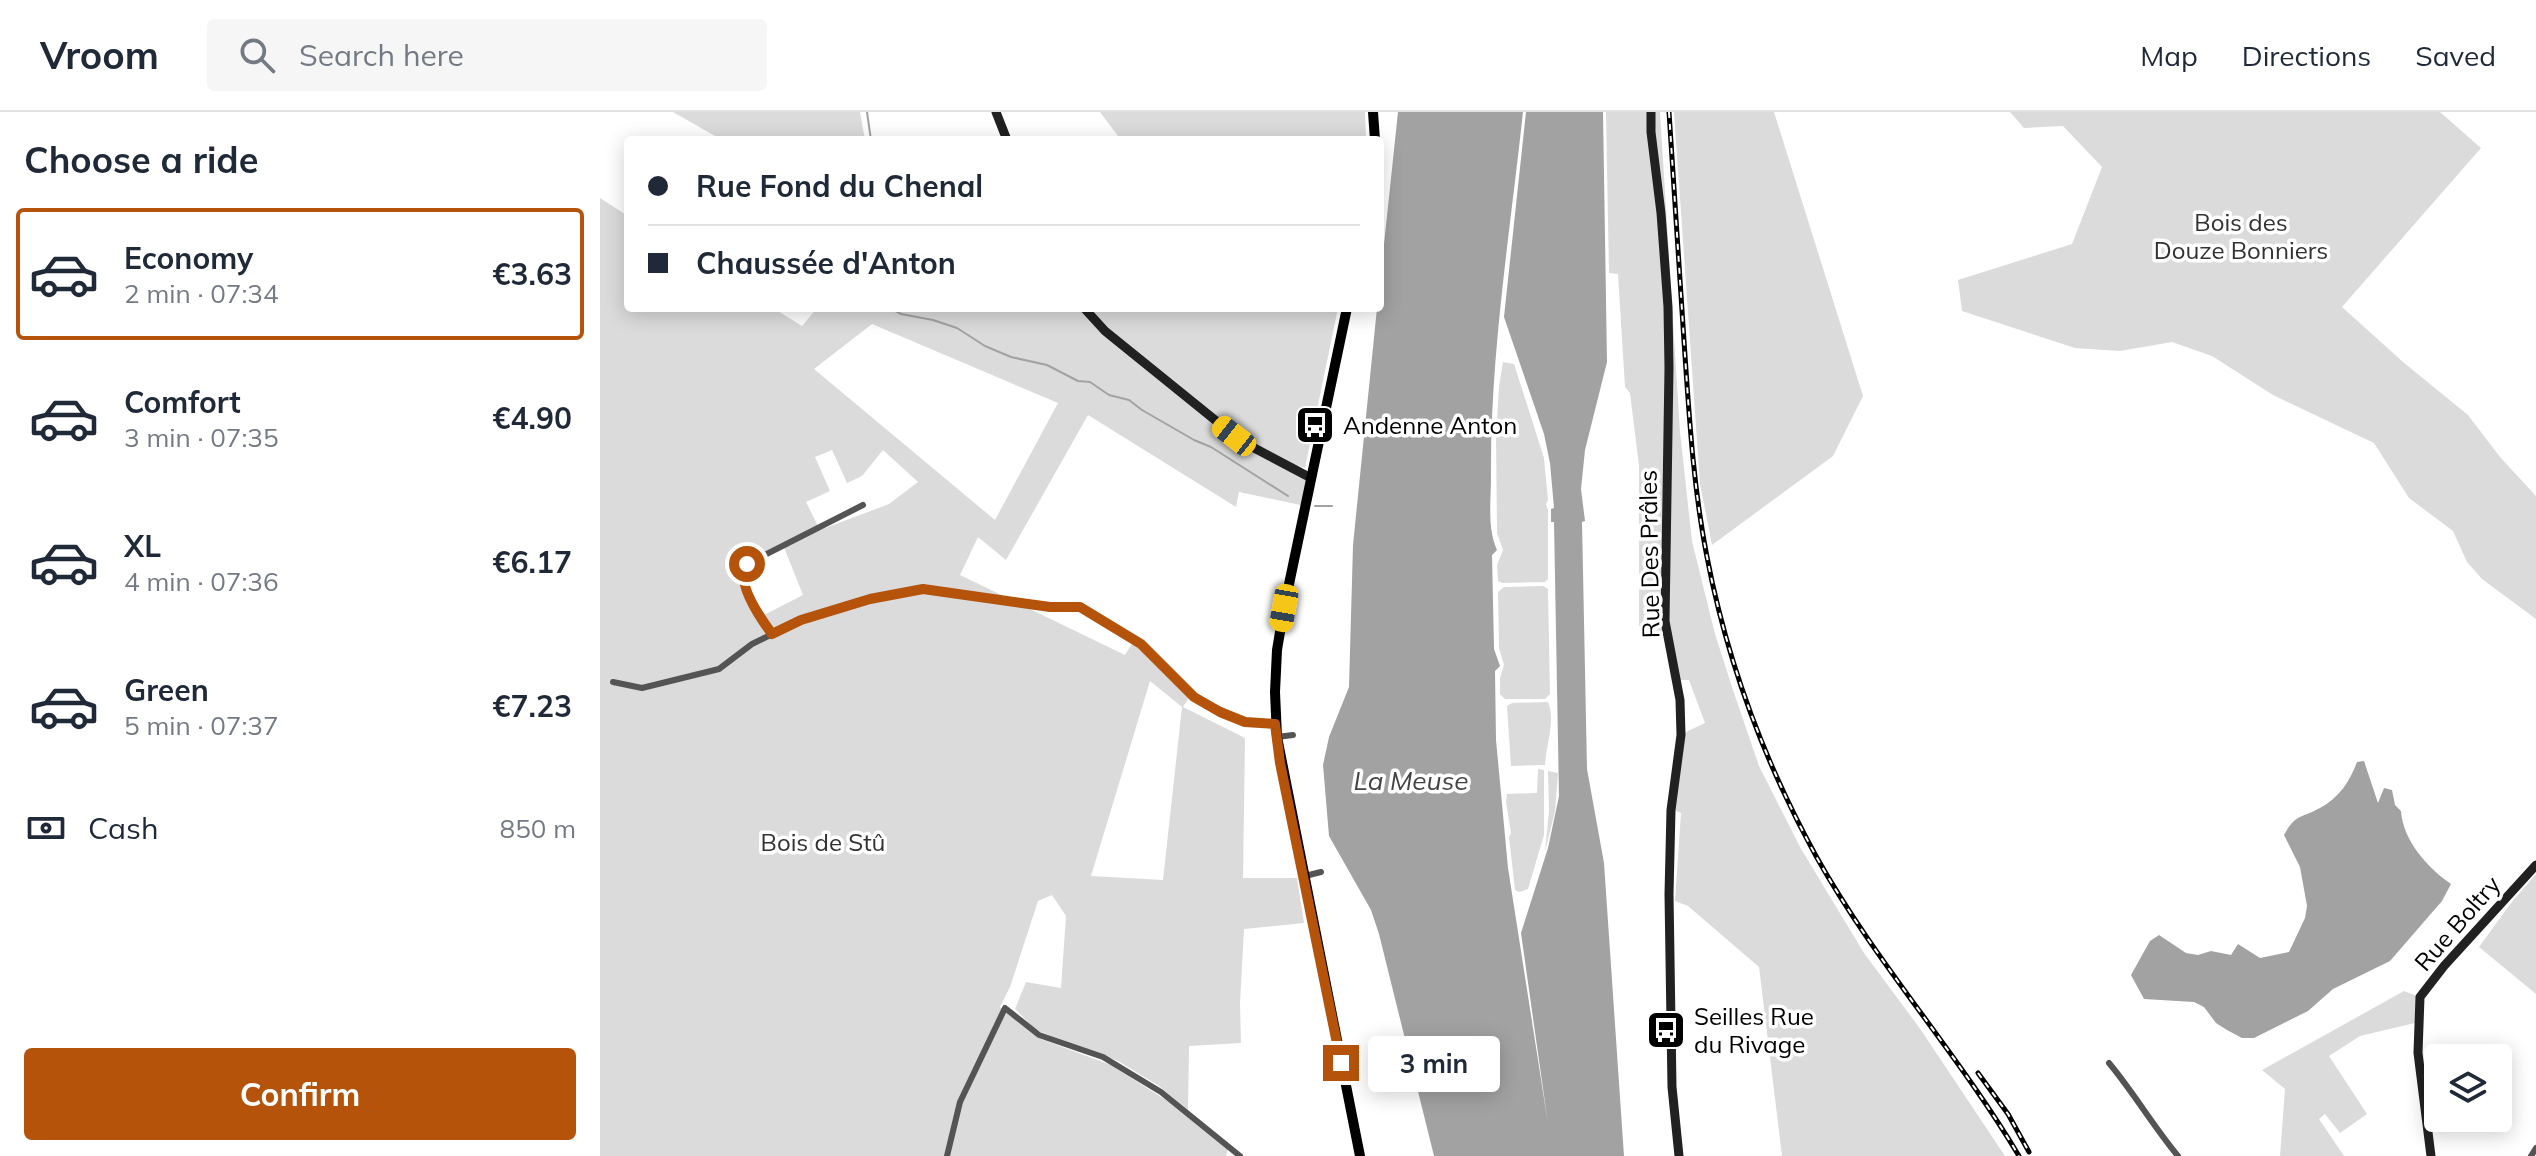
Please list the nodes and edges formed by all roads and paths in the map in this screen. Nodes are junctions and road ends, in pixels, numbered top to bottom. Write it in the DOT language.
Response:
graph roads {
  1 [pos="996,112"];
  2 [pos="1373,112"];
  3 [pos="1651,112"];
  4 [pos="1005,136"];
  5 [pos="1375,136"];
  6 [pos="1088,312"];
  7 [pos="1346,312"];
  8 [pos="1311,478"];
  9 [pos="863,505"];
  10 [pos="772,634"];
  11 [pos="613,682"];
  12 [pos="1275,724"];
  13 [pos="1293,735"];
  14 [pos="1277,737"];
  15 [pos="2536,865"];
  16 [pos="1321,872"];
  17 [pos="1304,877"];
  18 [pos="2109,1063"];
  19 [pos="2536,1148"];
  20 [pos="947,1156"];
  21 [pos="1240,1156"];
  22 [pos="1360,1156"];
  23 [pos="1679,1156"];
  24 [pos="2178,1156"];
  25 [pos="2431,1156"];
  26 [pos="2531,1156"];
  1 -- 4 [label="street"];
  2 -- 5 [label="main road"];
  3 -- 23 [label="street, Rue Des Prâles"];
  6 -- 8 [label="street"];
  7 -- 8 [label="main road"];
  8 -- 12 [label="main road"];
  9 -- 10 [label="street"];
  10 -- 11 [label="street"];
  10 -- 12 [label="street"];
  12 -- 14 [label="main road"];
  13 -- 14 [label="street"];
  14 -- 17 [label="main road"];
  15 -- 25 [label="street, Rue Boltry"];
  16 -- 17 [label="street"];
  17 -- 22 [label="main road"];
  18 -- 24 [label="street"];
  19 -- 26 [label="street"];
  20 -- 21 [label="street"];
}
